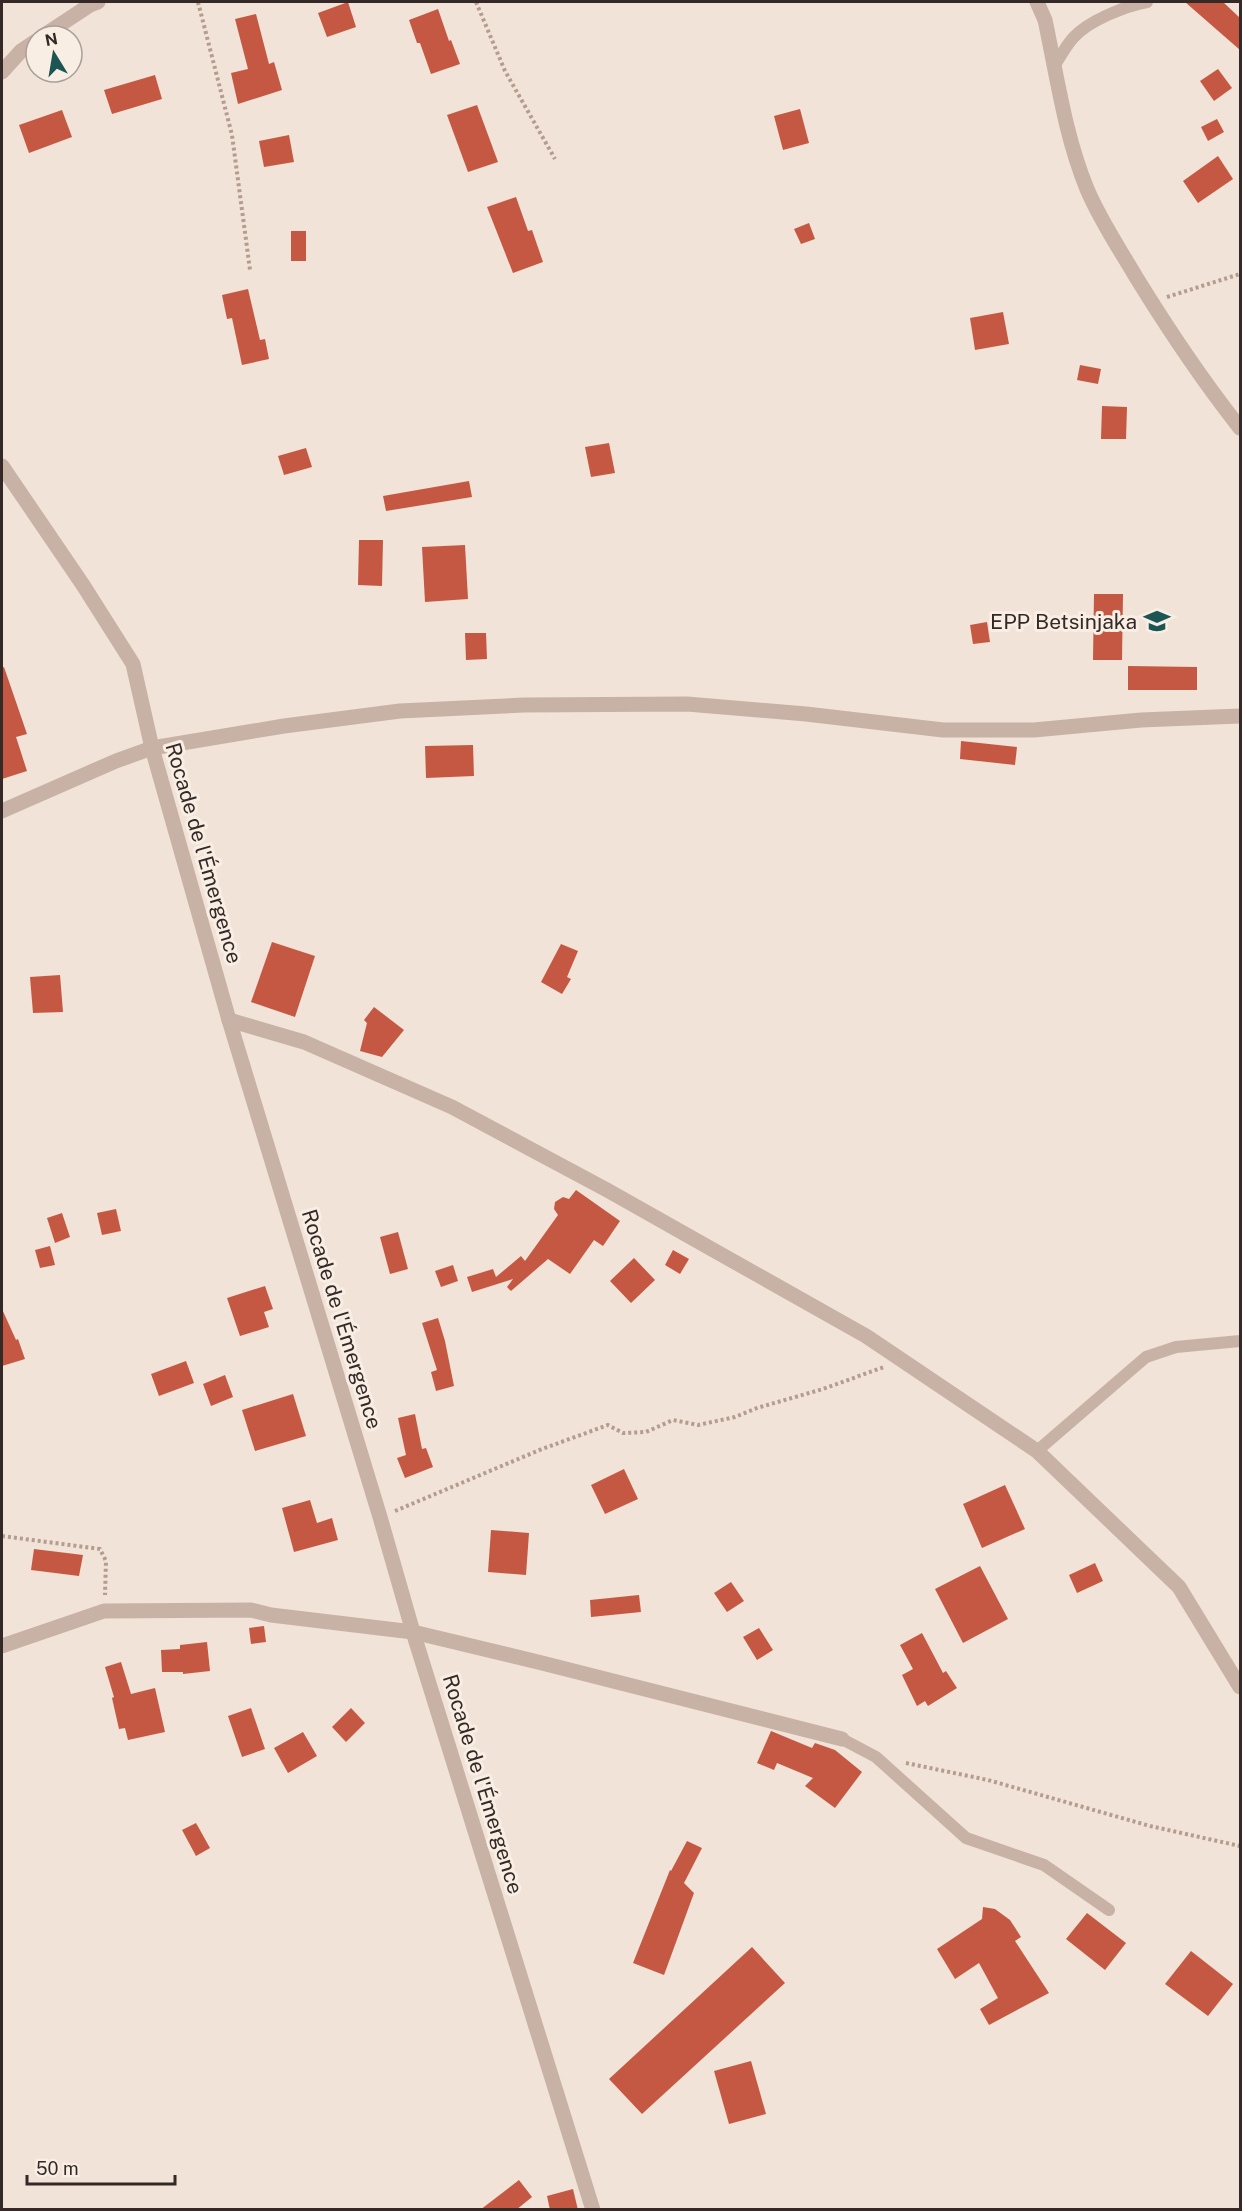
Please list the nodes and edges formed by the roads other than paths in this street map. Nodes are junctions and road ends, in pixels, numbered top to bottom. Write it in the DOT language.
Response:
graph roads {
  1 [pos="98,2"];
  2 [pos="1037,2"];
  3 [pos="1147,2"];
  4 [pos="61,24"];
  5 [pos="24,49"];
  6 [pos="1055,65"];
  7 [pos="2,72"];
  8 [pos="1240,428"];
  9 [pos="2,466"];
  10 [pos="1240,716"];
  11 [pos="152,748"];
  12 [pos="2,811"];
  13 [pos="229,1020"];
  14 [pos="1240,1341"];
  15 [pos="1037,1451"];
  16 [pos="413,1632"];
  17 [pos="2,1646"];
  18 [pos="1240,1687"];
  19 [pos="842,1739"];
  20 [pos="1109,1910"];
  21 [pos="593,2210"];
  1 -- 4 [label="street"];
  2 -- 6 [label="street"];
  3 -- 6 [label="lane"];
  5 -- 7 [label="street"];
  6 -- 8 [label="street"];
  9 -- 11 [label="street, Rocade de l'Émergence"];
  10 -- 11 [label="street"];
  11 -- 12 [label="street"];
  11 -- 13 [label="street, Rocade de l'Émergence"];
  13 -- 15 [label="street"];
  13 -- 16 [label="street, Rocade de l'Émergence"];
  14 -- 15 [label="lane"];
  15 -- 18 [label="street"];
  16 -- 17 [label="street"];
  16 -- 19 [label="street"];
  16 -- 21 [label="street, Rocade de l'Émergence"];
  19 -- 20 [label="lane"];
}
